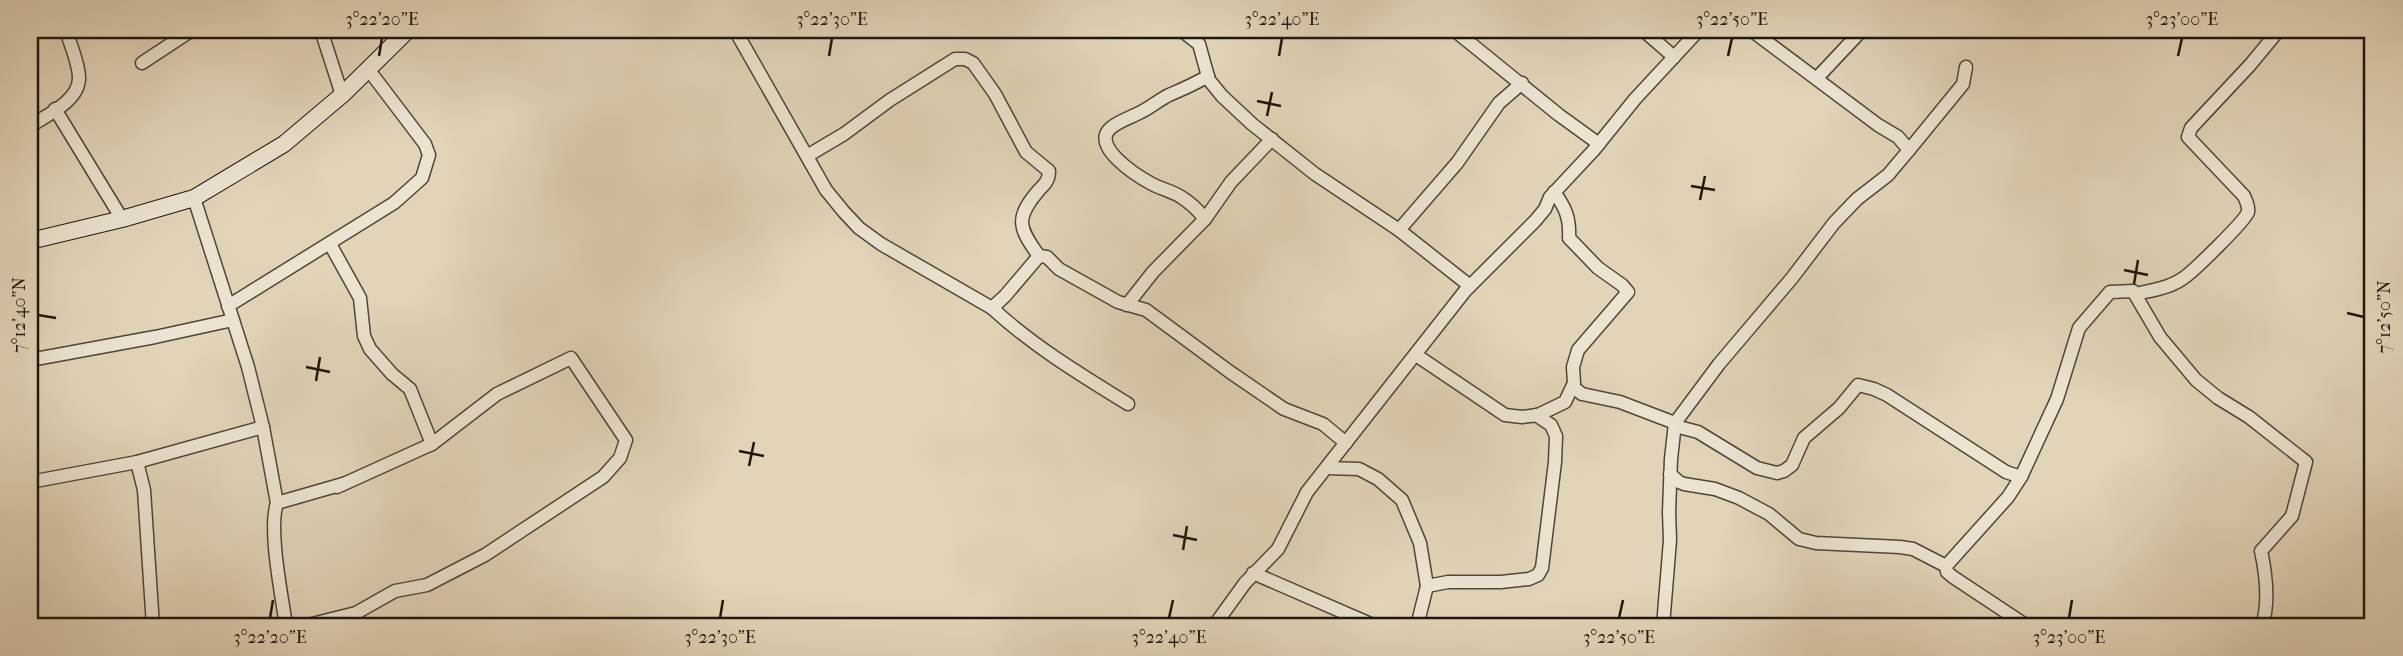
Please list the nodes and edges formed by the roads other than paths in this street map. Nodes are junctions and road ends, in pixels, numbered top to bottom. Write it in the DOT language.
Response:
graph roads {
  1 [pos="66,30"];
  2 [pos="192,30"];
  3 [pos="321,30"];
  4 [pos="408,30"];
  5 [pos="735,30"];
  6 [pos="1181,30"];
  7 [pos="1454,30"];
  8 [pos="1643,30"];
  9 [pos="1699,30"];
  10 [pos="1751,30"];
  11 [pos="1862,30"];
  12 [pos="2279,30"];
  13 [pos="1674,57"];
  14 [pos="142,63"];
  15 [pos="1966,67"];
  16 [pos="368,69"];
  17 [pos="1208,76"];
  18 [pos="1817,78"];
  19 [pos="1522,83"];
  20 [pos="342,95"];
  21 [pos="55,109"];
  22 [pos="30,126"];
  23 [pos="1272,139"];
  24 [pos="1599,144"];
  25 [pos="1909,150"];
  26 [pos="807,156"];
  27 [pos="1554,192"];
  28 [pos="194,198"];
  29 [pos="122,219"];
  30 [pos="1205,219"];
  31 [pos="1399,230"];
  32 [pos="30,241"];
  33 [pos="330,244"];
  34 [pos="1039,256"];
  35 [pos="1470,286"];
  36 [pos="2135,294"];
  37 [pos="1127,305"];
  38 [pos="228,306"];
  39 [pos="992,308"];
  40 [pos="233,320"];
  41 [pos="1416,355"];
  42 [pos="30,360"];
  43 [pos="1573,387"];
  44 [pos="1128,404"];
  45 [pos="1536,415"];
  46 [pos="1675,424"];
  47 [pos="263,427"];
  48 [pos="1346,443"];
  49 [pos="432,444"];
  50 [pos="137,462"];
  51 [pos="1327,468"];
  52 [pos="1670,474"];
  53 [pos="2021,477"];
  54 [pos="30,482"];
  55 [pos="277,503"];
  56 [pos="1946,566"];
  57 [pos="1253,573"];
  58 [pos="1427,586"];
  59 [pos="153,626"];
  60 [pos="286,626"];
  61 [pos="304,626"];
  62 [pos="1214,626"];
  63 [pos="1375,626"];
  64 [pos="1417,626"];
  65 [pos="1663,626"];
  66 [pos="2027,626"];
  67 [pos="2262,626"];
  1 -- 21 [label="street"];
  2 -- 14 [label="street"];
  3 -- 20 [label="street"];
  4 -- 16 [label="street"];
  5 -- 26 [label="street"];
  6 -- 17 [label="street"];
  7 -- 19 [label="street"];
  8 -- 13 [label="street"];
  9 -- 13 [label="street"];
  10 -- 18 [label="street"];
  11 -- 18 [label="street"];
  12 -- 36 [label="street"];
  13 -- 24 [label="street"];
  15 -- 25 [label="street"];
  16 -- 20 [label="street"];
  16 -- 33 [label="street"];
  17 -- 23 [label="street"];
  17 -- 30 [label="street"];
  18 -- 25 [label="street"];
  19 -- 24 [label="street"];
  19 -- 31 [label="street"];
  20 -- 28 [label="street"];
  21 -- 22 [label="street"];
  21 -- 29 [label="street"];
  23 -- 30 [label="street"];
  23 -- 31 [label="street"];
  24 -- 27 [label="street"];
  25 -- 46 [label="street"];
  26 -- 34 [label="street"];
  26 -- 39 [label="street"];
  27 -- 35 [label="street"];
  27 -- 43 [label="street"];
  28 -- 29 [label="street"];
  28 -- 38 [label="street"];
  29 -- 32 [label="street"];
  30 -- 37 [label="street"];
  31 -- 35 [label="street"];
  33 -- 38 [label="street"];
  33 -- 49 [label="street"];
  34 -- 37 [label="street"];
  34 -- 39 [label="street"];
  35 -- 41 [label="street"];
  36 -- 53 [label="street"];
  36 -- 67 [label="street"];
  37 -- 48 [label="street"];
  38 -- 40 [label="street"];
  39 -- 44 [label="street"];
  40 -- 42 [label="street"];
  40 -- 47 [label="street"];
  41 -- 45 [label="street"];
  41 -- 48 [label="street"];
  43 -- 45 [label="street"];
  43 -- 46 [label="street"];
  45 -- 58 [label="street"];
  46 -- 52 [label="street"];
  46 -- 53 [label="street"];
  47 -- 50 [label="street"];
  47 -- 55 [label="street"];
  48 -- 51 [label="street"];
  49 -- 55 [label="street"];
  49 -- 61 [label="street"];
  50 -- 54 [label="street"];
  50 -- 59 [label="street"];
  51 -- 57 [label="street"];
  51 -- 58 [label="street"];
  52 -- 56 [label="street"];
  52 -- 65 [label="street"];
  53 -- 56 [label="street"];
  55 -- 60 [label="street"];
  56 -- 66 [label="street"];
  57 -- 62 [label="street"];
  57 -- 63 [label="street"];
  58 -- 64 [label="street"];
}
